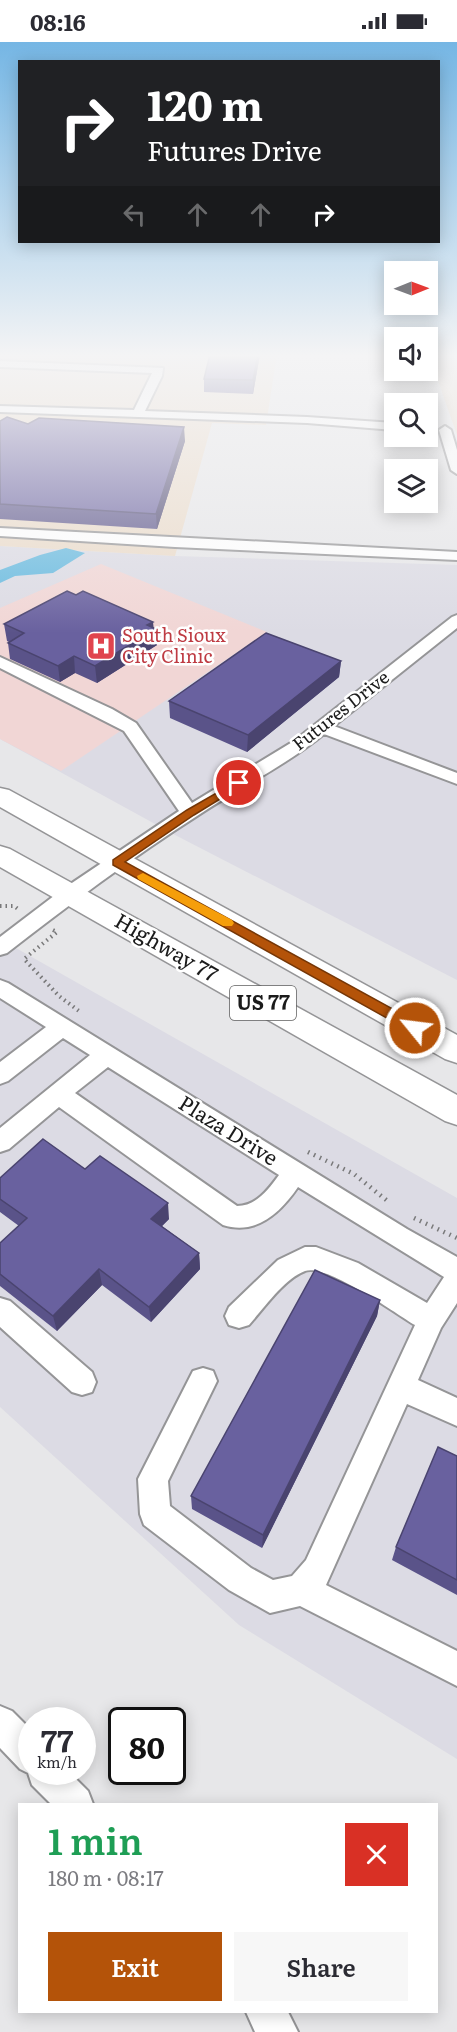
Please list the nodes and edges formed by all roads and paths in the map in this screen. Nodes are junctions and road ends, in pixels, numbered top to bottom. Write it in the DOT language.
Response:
graph roads {
  1 [pos="451,447"];
  2 [pos="457,470"];
  3 [pos="0,532"];
  4 [pos="457,556"];
  5 [pos="457,620"];
  6 [pos="0,662"];
  7 [pos="323,728"];
  8 [pos="457,779"];
  9 [pos="0,796"];
  10 [pos="190,812"];
  11 [pos="0,855"];
  12 [pos="117,862"];
  13 [pos="70,894"];
  14 [pos="0,906"];
  15 [pos="36,920"];
  16 [pos="0,948"];
  17 [pos="0,988"];
  18 [pos="88,1017"];
  19 [pos="62,1027"];
  20 [pos="457,1050"];
  21 [pos="106,1055"];
  22 [pos="0,1075"];
  23 [pos="59,1094"];
  24 [pos="457,1111"];
  25 [pos="0,1142"];
  26 [pos="298,1148"];
  27 [pos="294,1173"];
  28 [pos="391,1204"];
  29 [pos="409,1215"];
  30 [pos="457,1238"];
  31 [pos="457,1271"];
  32 [pos="457,1280"];
  33 [pos="0,1310"];
  34 [pos="239,1316"];
  35 [pos="432,1320"];
  36 [pos="203,1381"];
  37 [pos="82,1382"];
  38 [pos="401,1387"];
  39 [pos="457,1412"];
  40 [pos="301,1590"];
  41 [pos="457,1669"];
  42 [pos="0,1723"];
  43 [pos="18,1742"];
  44 [pos="57,1785"];
  45 [pos="74,1803"];
  46 [pos="267,2013"];
  47 [pos="278,2032"];
  1 -- 2 [label="street"];
  3 -- 4 [label="street"];
  5 -- 7 [label="street, Futures Drive"];
  6 -- 10 [label="street"];
  7 -- 8 [label="street"];
  7 -- 10 [label="street, Futures Drive"];
  9 -- 12 [label="highway, US 77"];
  10 -- 12 [label="street, Futures Drive"];
  11 -- 13 [label="highway, Highway 77 / US 77"];
  12 -- 13 [label="street, Futures Drive"];
  12 -- 20 [label="highway, US 77"];
  13 -- 15 [label="street, Futures Drive"];
  13 -- 24 [label="highway, Highway 77 / US 77"];
  14 -- 15 [label="path"];
  15 -- 16 [label="street, Futures Drive"];
  15 -- 18 [label="path"];
  17 -- 19 [label="street, Plaza Drive"];
  19 -- 21 [label="street, Plaza Drive"];
  19 -- 22 [label="street"];
  21 -- 23 [label="street"];
  21 -- 27 [label="street, Plaza Drive"];
  23 -- 25 [label="street"];
  23 -- 27 [label="street"];
  26 -- 28 [label="path"];
  27 -- 31 [label="street, Plaza Drive"];
  29 -- 30 [label="path"];
  32 -- 35 [label="street"];
  33 -- 37 [label="street"];
  34 -- 35 [label="street"];
  35 -- 38 [label="street"];
  36 -- 40 [label="street"];
  38 -- 39 [label="street"];
  38 -- 40 [label="street"];
  40 -- 41 [label="street"];
  42 -- 43 [label="street"];
  44 -- 45 [label="street"];
  46 -- 47 [label="street"];
}
